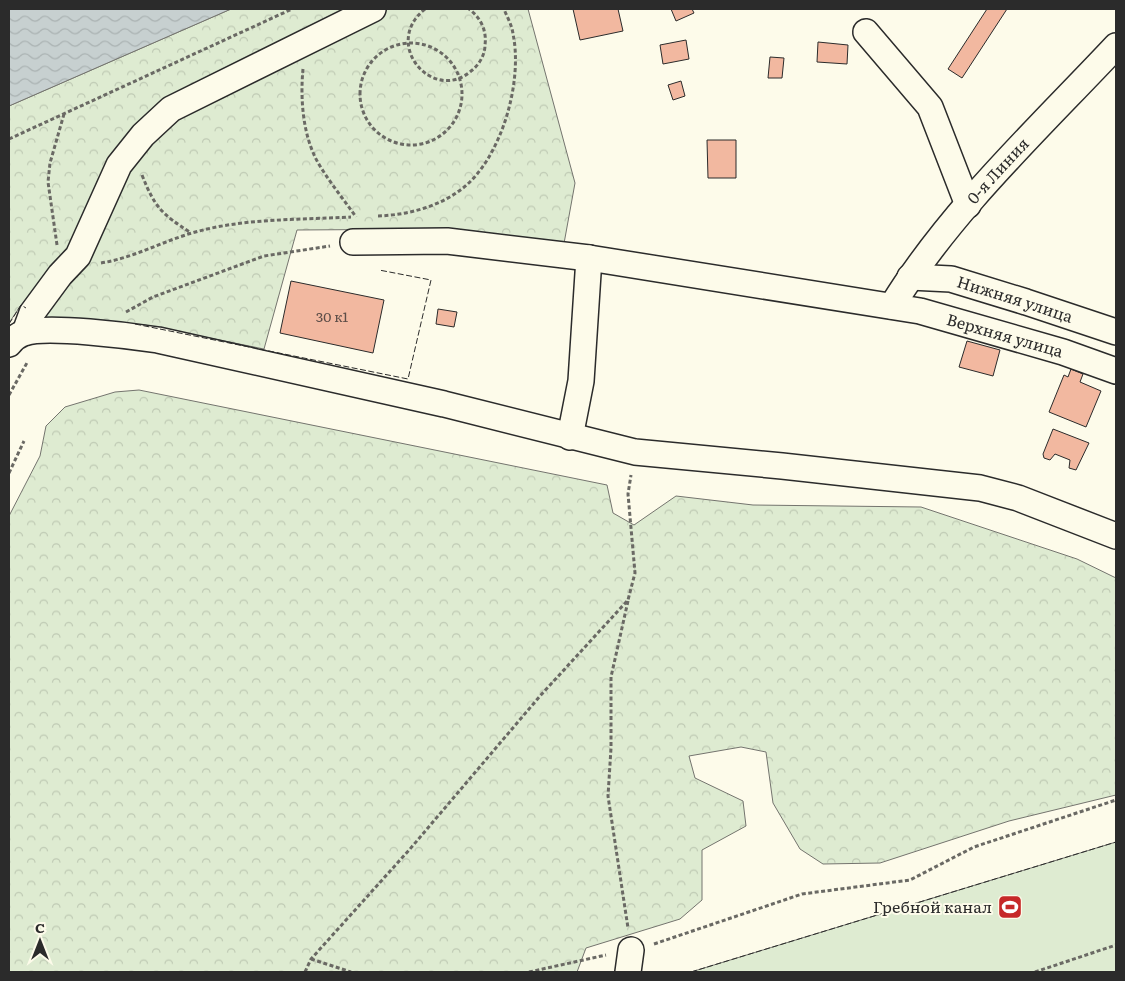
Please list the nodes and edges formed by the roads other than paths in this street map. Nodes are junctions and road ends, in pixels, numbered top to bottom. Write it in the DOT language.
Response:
graph roads {
  1 [pos="373,9"];
  2 [pos="866,32"];
  3 [pos="1116,46"];
  4 [pos="968,205"];
  5 [pos="353,242"];
  6 [pos="589,258"];
  7 [pos="910,276"];
  8 [pos="892,306"];
  9 [pos="1116,332"];
  10 [pos="26,336"];
  11 [pos="1116,371"];
  12 [pos="570,437"];
  13 [pos="1116,536"];
  1 -- 10 [label="street"];
  2 -- 4 [label="street"];
  3 -- 4 [label="street, 0-я Линия"];
  4 -- 7 [label="street, 0-я Линия"];
  5 -- 6 [label="street, Верхняя улица"];
  6 -- 8 [label="street, Верхняя улица"];
  6 -- 12 [label="street"];
  7 -- 8 [label="street, 0-я Линия"];
  7 -- 9 [label="street, Нижняя улица"];
  8 -- 11 [label="street, Верхняя улица"];
  10 -- 12 [label="street"];
  12 -- 13 [label="street"];
}
